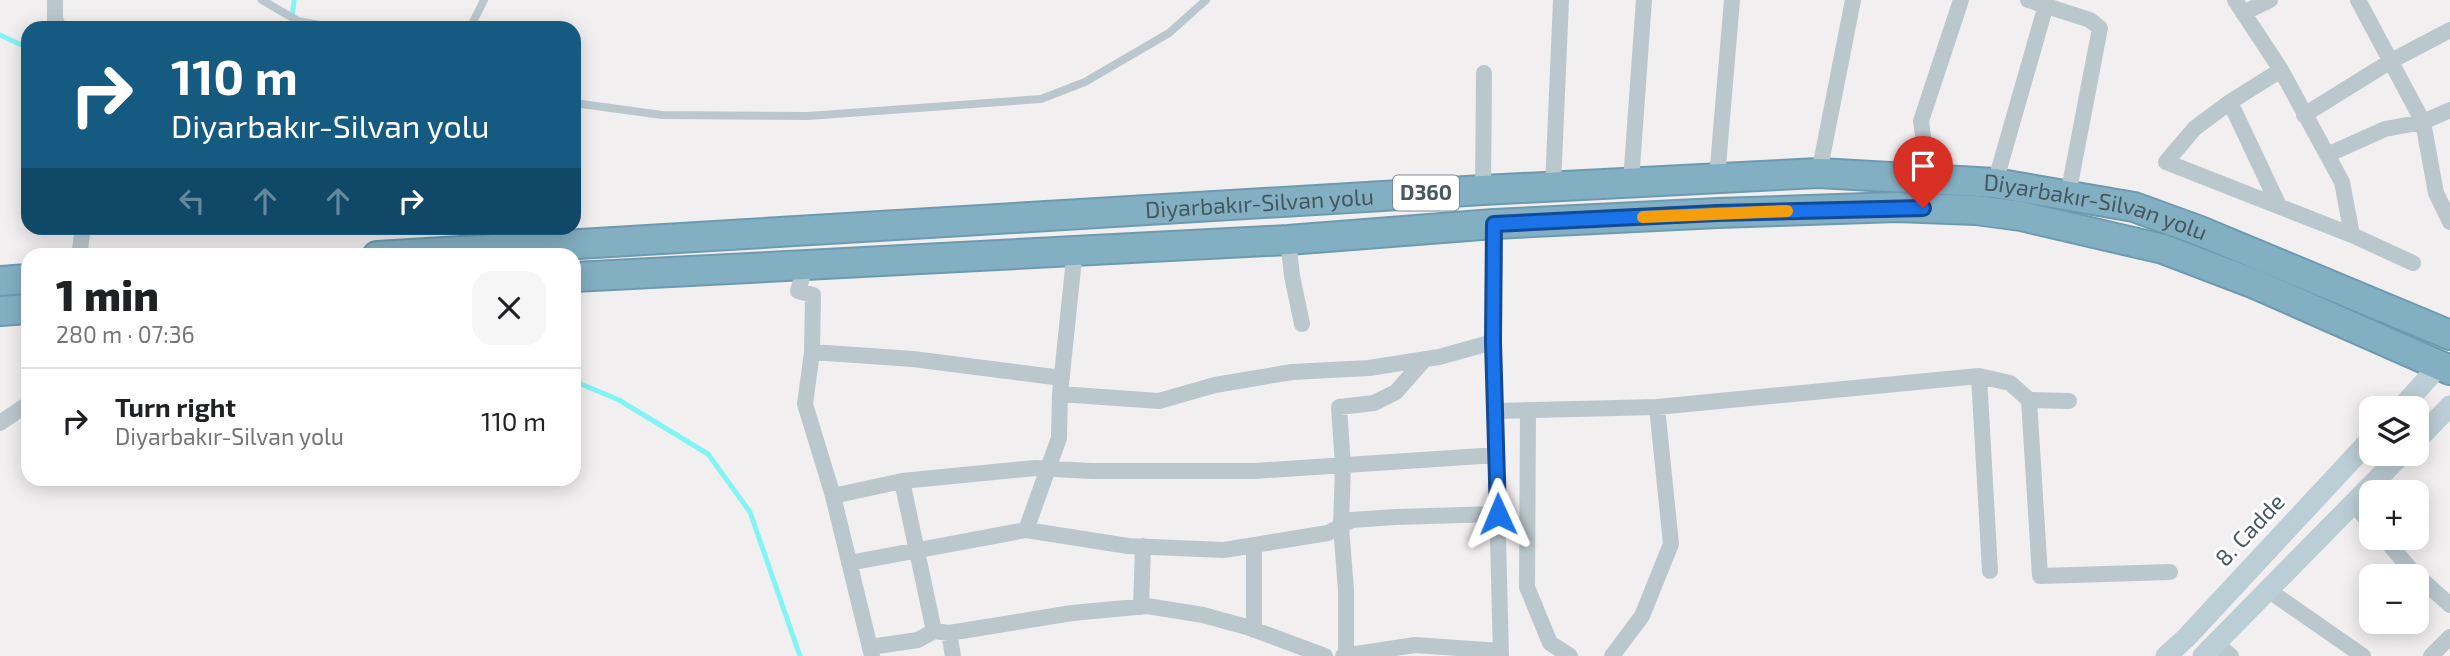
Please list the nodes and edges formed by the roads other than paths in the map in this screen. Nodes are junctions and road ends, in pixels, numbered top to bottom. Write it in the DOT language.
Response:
graph roads {
  1 [pos="55,0"];
  2 [pos="262,0"];
  3 [pos="484,0"];
  4 [pos="1206,0"];
  5 [pos="1561,0"];
  6 [pos="1643,0"];
  7 [pos="1732,0"];
  8 [pos="1853,0"];
  9 [pos="1961,0"];
  10 [pos="2028,0"];
  11 [pos="2270,0"];
  12 [pos="2358,0"];
  13 [pos="2046,5"];
  14 [pos="2239,7"];
  15 [pos="56,21"];
  16 [pos="296,21"];
  17 [pos="474,21"];
  18 [pos="2450,30"];
  19 [pos="2391,61"];
  20 [pos="2281,71"];
  21 [pos="1484,73"];
  22 [pos="2230,102"];
  23 [pos="581,104"];
  24 [pos="2450,110"];
  25 [pos="2304,115"];
  26 [pos="2423,122"];
  27 [pos="2327,155"];
  28 [pos="1819,173"];
  29 [pos="1717,178"];
  30 [pos="1929,179"];
  31 [pos="1631,182"];
  32 [pos="1995,183"];
  33 [pos="1553,186"];
  34 [pos="1483,190"];
  35 [pos="2068,195"];
  36 [pos="2279,206"];
  37 [pos="2450,222"];
  38 [pos="1494,224"];
  39 [pos="2352,234"];
  40 [pos="1288,240"];
  41 [pos="511,248"];
  42 [pos="1075,249"];
  43 [pos="806,263"];
  44 [pos="2413,263"];
  45 [pos="581,277"];
  46 [pos="21,280"];
  47 [pos="0,281"];
  48 [pos="21,310"];
  49 [pos="0,311"];
  50 [pos="1302,324"];
  51 [pos="2450,335"];
  52 [pos="1493,342"];
  53 [pos="812,352"];
  54 [pos="1425,359"];
  55 [pos="2445,368"];
  56 [pos="1979,376"];
  57 [pos="1061,386"];
  58 [pos="2414,396"];
  59 [pos="2029,400"];
  60 [pos="2068,401"];
  61 [pos="2450,406"];
  62 [pos="1657,407"];
  63 [pos="21,409"];
  64 [pos="1528,410"];
  65 [pos="1496,411"];
  66 [pos="0,424"];
  67 [pos="2429,428"];
  68 [pos="2359,452"];
  69 [pos="1497,455"];
  70 [pos="1343,466"];
  71 [pos="2390,466"];
  72 [pos="1048,469"];
  73 [pos="902,481"];
  74 [pos="833,496"];
  75 [pos="2353,504"];
  76 [pos="2359,511"];
  77 [pos="1498,514"];
  78 [pos="1341,526"];
  79 [pos="1026,530"];
  80 [pos="1254,545"];
  81 [pos="1143,547"];
  82 [pos="917,550"];
  83 [pos="2394,550"];
  84 [pos="849,563"];
  85 [pos="1990,571"];
  86 [pos="2170,572"];
  87 [pos="2268,590"];
  88 [pos="2450,604"];
  89 [pos="1141,607"];
  90 [pos="1254,630"];
  91 [pos="941,632"];
  92 [pos="2450,638"];
  93 [pos="871,652"];
  94 [pos="2216,652"];
  95 [pos="1501,654"];
  96 [pos="953,656"];
  97 [pos="1325,656"];
  98 [pos="1344,656"];
  99 [pos="1570,656"];
  100 [pos="1612,656"];
  101 [pos="2166,656"];
  102 [pos="2363,656"];
  103 [pos="2431,656"];
  1 -- 15 [label="street"];
  2 -- 16 [label="lane"];
  3 -- 17 [label="lane"];
  4 -- 23 [label="lane"];
  5 -- 33 [label="street"];
  6 -- 31 [label="street"];
  7 -- 29 [label="street"];
  8 -- 28 [label="street"];
  9 -- 30 [label="street"];
  10 -- 13 [label="street"];
  11 -- 14 [label="street"];
  12 -- 19 [label="street"];
  13 -- 32 [label="street"];
  13 -- 35 [label="street"];
  14 -- 20 [label="street"];
  18 -- 19 [label="street"];
  19 -- 25 [label="street"];
  19 -- 26 [label="street"];
  20 -- 22 [label="street"];
  20 -- 25 [label="street"];
  21 -- 34 [label="street"];
  22 -- 36 [label="street"];
  22 -- 36 [label="street"];
  24 -- 26 [label="street"];
  25 -- 27 [label="street"];
  26 -- 27 [label="street"];
  26 -- 37 [label="street"];
  27 -- 39 [label="street"];
  28 -- 29 [label="highway, Diyarbakır-Silvan yolu / D360"];
  28 -- 30 [label="highway, Diyarbakır-Silvan yolu / D360"];
  29 -- 31 [label="highway, Diyarbakır-Silvan yolu / D360"];
  30 -- 32 [label="highway, Diyarbakır-Silvan yolu / D360"];
  31 -- 33 [label="highway, Diyarbakır-Silvan yolu / D360"];
  32 -- 35 [label="highway, Diyarbakır-Silvan yolu / D360"];
  33 -- 34 [label="highway, Diyarbakır-Silvan yolu / D360"];
  34 -- 41 [label="highway, Diyarbakır-Silvan yolu / D360"];
  35 -- 51 [label="highway, Diyarbakır-Silvan yolu / D360"];
  36 -- 39 [label="street"];
  38 -- 40 [label="highway, Diyarbakır-Silvan yolu / D360"];
  38 -- 52 [label="street"];
  38 -- 55 [label="highway, Diyarbakır-Silvan yolu / D360"];
  39 -- 44 [label="street"];
  40 -- 42 [label="highway, Diyarbakır-Silvan yolu / D360"];
  40 -- 50 [label="street"];
  42 -- 43 [label="highway, Diyarbakır-Silvan yolu / D360"];
  42 -- 57 [label="street"];
  43 -- 45 [label="highway, Diyarbakır-Silvan yolu / D360"];
  43 -- 53 [label="street"];
  46 -- 47 [label="highway"];
  48 -- 49 [label="highway"];
  52 -- 54 [label="street"];
  52 -- 65 [label="street"];
  53 -- 57 [label="street"];
  53 -- 74 [label="street"];
  54 -- 57 [label="street"];
  54 -- 70 [label="street"];
  55 -- 58 [label="street"];
  56 -- 59 [label="street"];
  56 -- 62 [label="street"];
  56 -- 85 [label="street"];
  57 -- 72 [label="street"];
  59 -- 60 [label="street"];
  59 -- 86 [label="street"];
  61 -- 67 [label="street"];
  62 -- 64 [label="street"];
  62 -- 100 [label="street"];
  63 -- 66 [label="street"];
  64 -- 65 [label="street"];
  64 -- 99 [label="street"];
  65 -- 69 [label="street"];
  68 -- 101 [label="street, 8. Cadde"];
  69 -- 70 [label="street"];
  69 -- 77 [label="street"];
  70 -- 72 [label="street"];
  70 -- 78 [label="street"];
  71 -- 75 [label="street"];
  72 -- 73 [label="street"];
  72 -- 79 [label="street"];
  73 -- 74 [label="street"];
  73 -- 82 [label="street"];
  74 -- 84 [label="street"];
  75 -- 76 [label="street"];
  75 -- 87 [label="street"];
  77 -- 78 [label="street"];
  77 -- 95 [label="street"];
  78 -- 80 [label="street"];
  78 -- 98 [label="street"];
  79 -- 81 [label="street"];
  79 -- 82 [label="street"];
  80 -- 81 [label="street"];
  80 -- 90 [label="street"];
  81 -- 89 [label="street"];
  82 -- 84 [label="street"];
  82 -- 91 [label="street"];
  83 -- 88 [label="street"];
  84 -- 93 [label="street"];
  87 -- 94 [label="street"];
  87 -- 102 [label="street"];
  89 -- 90 [label="street"];
  89 -- 91 [label="street"];
  90 -- 97 [label="street"];
  91 -- 93 [label="street"];
  91 -- 96 [label="street"];
  92 -- 103 [label="street"];
  95 -- 98 [label="street"];
}
